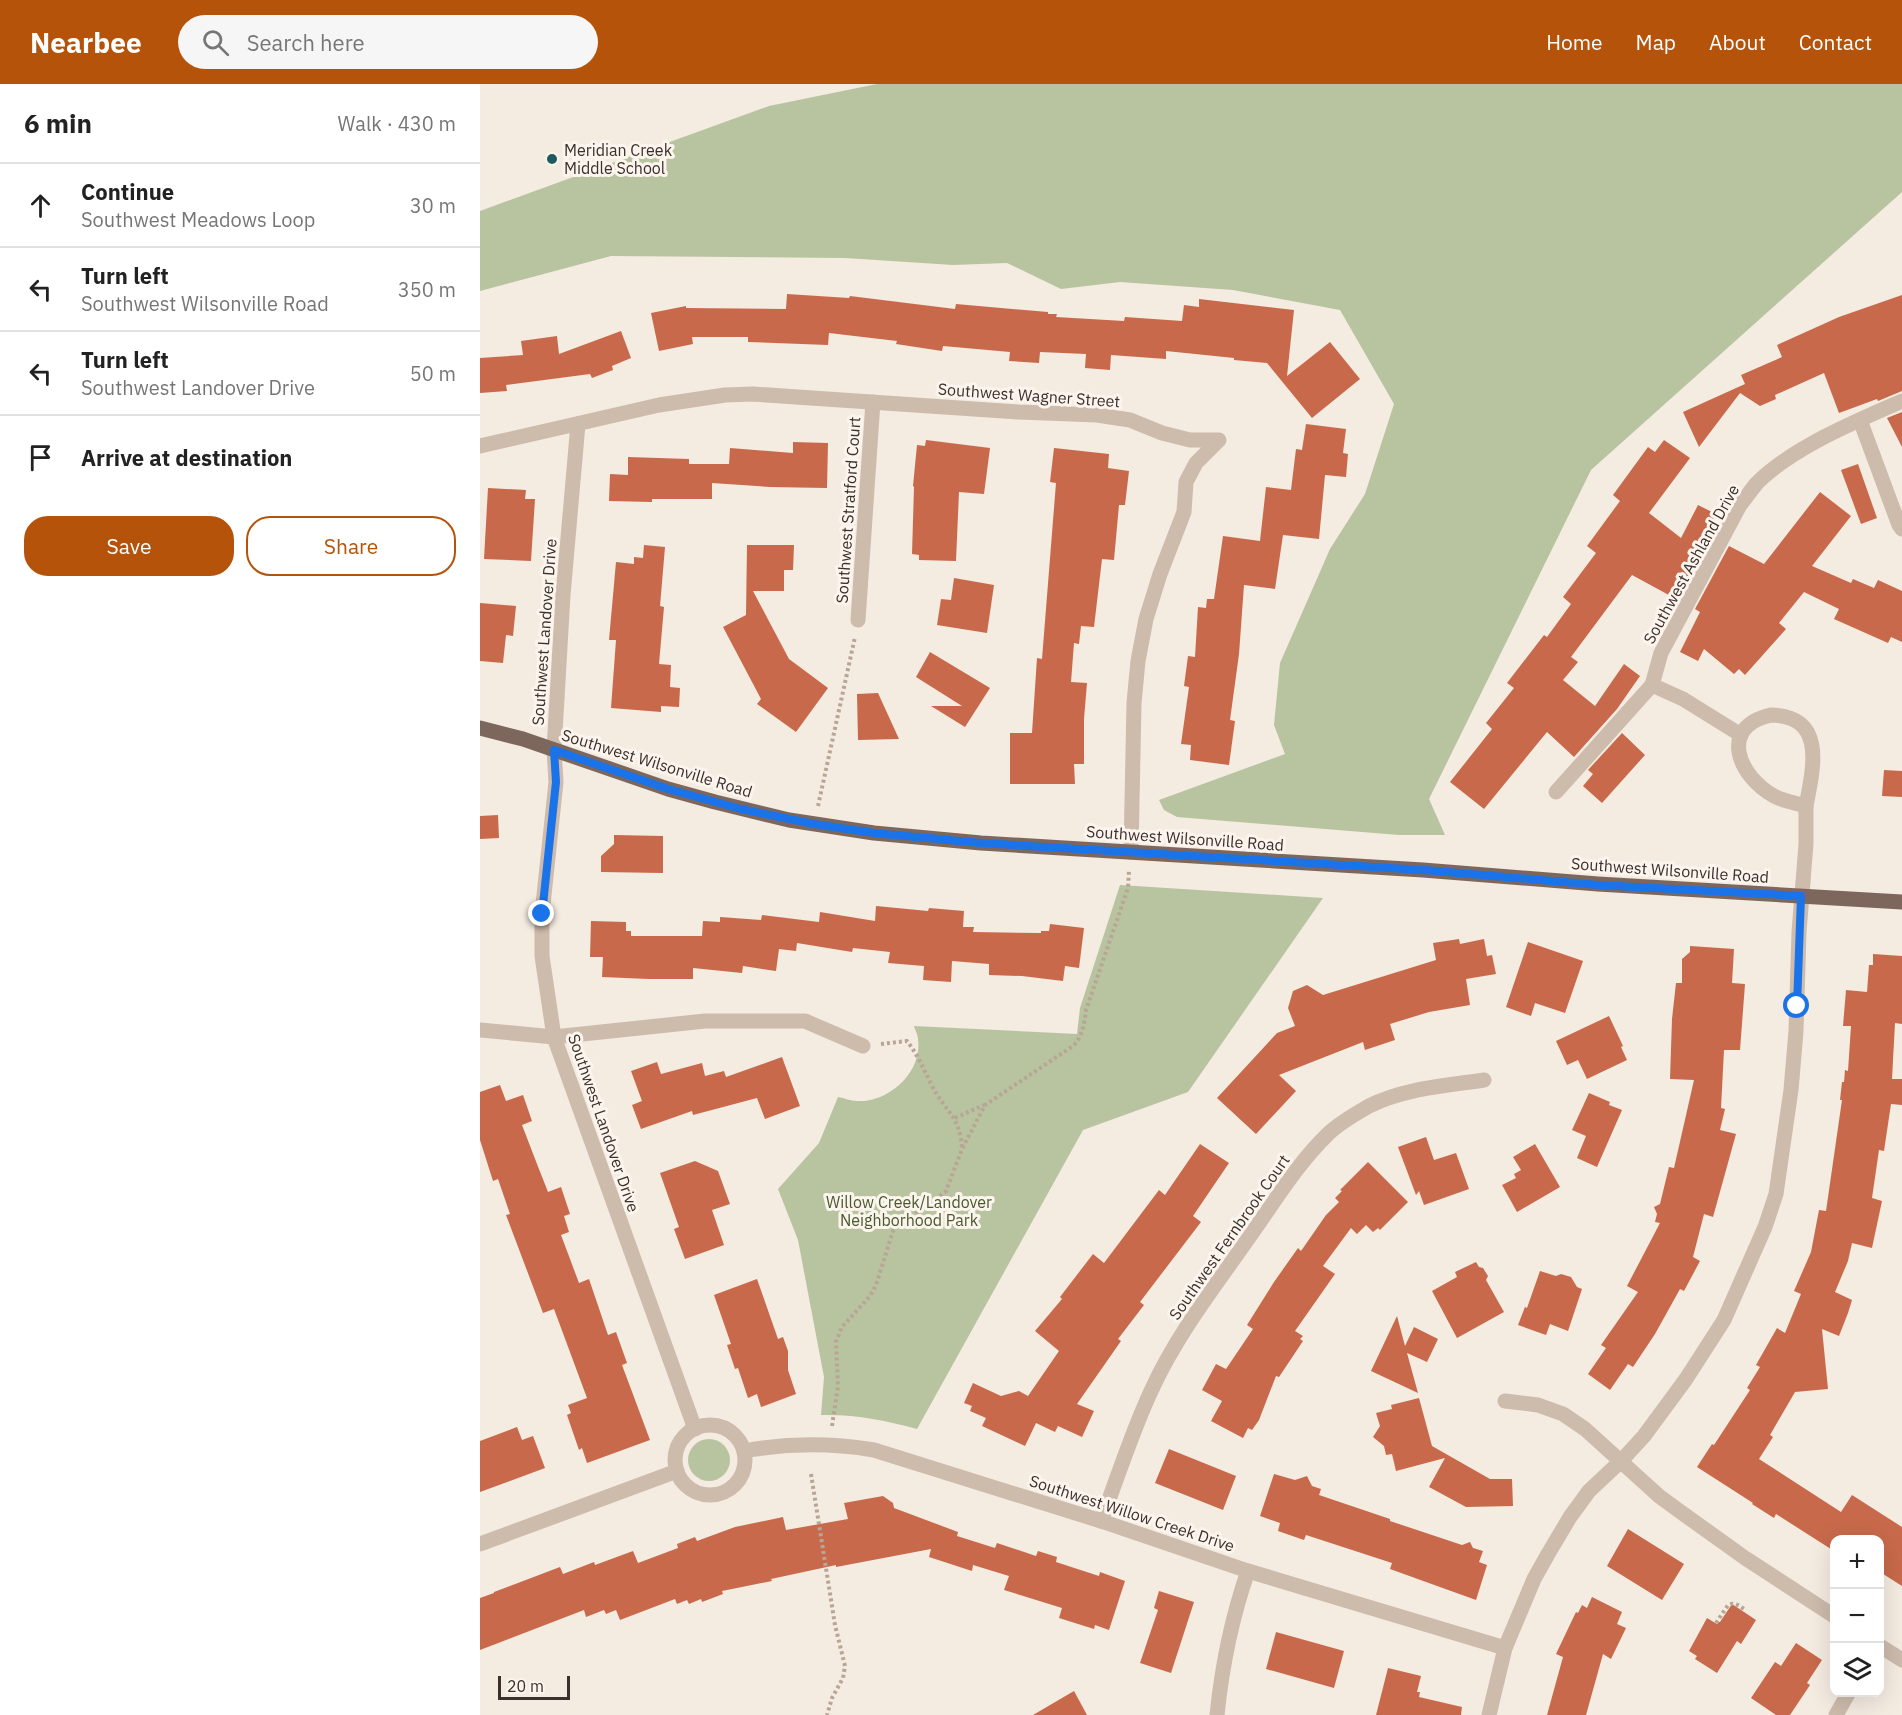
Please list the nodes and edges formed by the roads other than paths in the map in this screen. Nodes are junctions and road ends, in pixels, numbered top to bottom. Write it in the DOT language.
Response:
graph roads {
  1 [pos="1902,401"];
  2 [pos="873,402"];
  3 [pos="1860,420"];
  4 [pos="578,423"];
  5 [pos="480,446"];
  6 [pos="1902,530"];
  7 [pos="858,620"];
  8 [pos="1652,685"];
  9 [pos="480,728"];
  10 [pos="1741,735"];
  11 [pos="554,750"];
  12 [pos="1556,792"];
  13 [pos="1806,806"];
  14 [pos="1131,852"];
  15 [pos="1801,896"];
  16 [pos="1902,902"];
  17 [pos="480,1030"];
  18 [pos="554,1037"];
  19 [pos="863,1046"];
  20 [pos="1484,1080"];
  21 [pos="1506,1401"];
  22 [pos="695,1428"];
  23 [pos="744,1451"];
  24 [pos="1622,1460"];
  25 [pos="677,1472"];
  26 [pos="1101,1521"];
  27 [pos="480,1544"];
  28 [pos="1248,1571"];
  29 [pos="1830,1613"];
  30 [pos="1505,1648"];
  31 [pos="1884,1651"];
  32 [pos="1902,1660"];
  33 [pos="1846,1697"];
  34 [pos="1217,1715"];
  35 [pos="1489,1715"];
  36 [pos="1836,1715"];
  1 -- 3 [label="street, Southwest Ashland Drive"];
  2 -- 4 [label="street, Southwest Wagner Street"];
  2 -- 7 [label="street, Southwest Stratford Court"];
  2 -- 14 [label="street, Southwest Wagner Street"];
  3 -- 6 [label="street"];
  3 -- 8 [label="street, Southwest Ashland Drive"];
  4 -- 5 [label="street, Southwest Wagner Street"];
  4 -- 11 [label="street, Southwest Landover Drive"];
  8 -- 10 [label="street"];
  8 -- 12 [label="street, Southwest Ashland Drive"];
  9 -- 11 [label="main road, Southwest Wilsonville Road"];
  10 -- 13 [label="street"];
  10 -- 13 [label="street"];
  11 -- 14 [label="main road, Southwest Wilsonville Road"];
  11 -- 18 [label="street, Southwest Landover Drive"];
  13 -- 15 [label="street"];
  14 -- 15 [label="main road, Southwest Wilsonville Road"];
  15 -- 16 [label="main road, Southwest Wilsonville Road"];
  15 -- 24 [label="street"];
  17 -- 18 [label="street"];
  18 -- 19 [label="street"];
  18 -- 22 [label="street, Southwest Landover Drive"];
  20 -- 26 [label="street, Southwest Fernbrook Court"];
  21 -- 24 [label="street"];
  22 -- 23 [label="street"];
  22 -- 25 [label="street"];
  23 -- 25 [label="street"];
  23 -- 26 [label="street, Southwest Willow Creek Drive"];
  24 -- 29 [label="street"];
  24 -- 30 [label="street"];
  25 -- 27 [label="street"];
  26 -- 28 [label="street, Southwest Willow Creek Drive"];
  28 -- 30 [label="street, Southwest Willow Creek Drive"];
  28 -- 34 [label="street"];
  30 -- 35 [label="street"];
  31 -- 32 [label="street"];
  33 -- 36 [label="street"];
}
